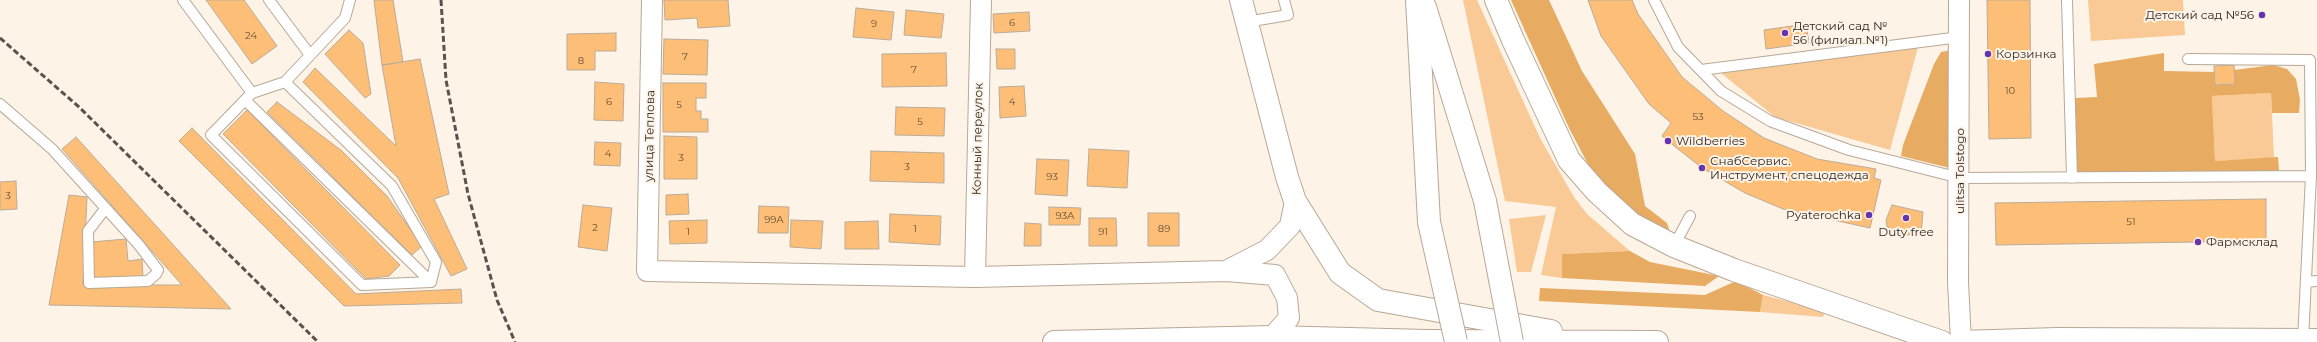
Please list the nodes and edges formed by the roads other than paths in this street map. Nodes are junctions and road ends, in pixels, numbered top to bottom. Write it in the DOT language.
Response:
graph roads {
  1 [pos="183,0"];
  2 [pos="269,0"];
  3 [pos="350,0"];
  4 [pos="652,0"];
  5 [pos="981,0"];
  6 [pos="1241,0"];
  7 [pos="1284,0"];
  8 [pos="1417,0"];
  9 [pos="1423,0"];
  10 [pos="1496,0"];
  11 [pos="1654,0"];
  12 [pos="1959,0"];
  13 [pos="2067,0"];
  14 [pos="1246,22"];
  15 [pos="1960,37"];
  16 [pos="310,55"];
  17 [pos="2188,58"];
  18 [pos="1701,70"];
  19 [pos="285,82"];
  20 [pos="249,97"];
  21 [pos="0,104"];
  22 [pos="2311,176"];
  23 [pos="1960,178"];
  24 [pos="2072,178"];
  25 [pos="1295,201"];
  26 [pos="105,209"];
  27 [pos="1690,216"];
  28 [pos="1674,246"];
  29 [pos="1226,271"];
  30 [pos="975,278"];
  31 [pos="2317,281"];
  32 [pos="431,282"];
  33 [pos="2306,282"];
  34 [pos="1270,339"];
  35 [pos="2310,340"];
  36 [pos="1402,341"];
  37 [pos="1427,341"];
  38 [pos="1054,342"];
  39 [pos="1456,342"];
  40 [pos="1518,342"];
  41 [pos="1611,342"];
  42 [pos="1657,342"];
  43 [pos="1942,342"];
  44 [pos="1961,342"];
  1 -- 20 [label="lane"];
  2 -- 16 [label="lane"];
  3 -- 16 [label="lane"];
  4 -- 30 [label="street, улица Теплова"];
  5 -- 30 [label="street, Конный переулок"];
  6 -- 14 [label="main road"];
  7 -- 14 [label="lane"];
  8 -- 39 [label="main road, bridge"];
  9 -- 40 [label="main road, bridge"];
  10 -- 28 [label="main road"];
  11 -- 18 [label="lane"];
  12 -- 15 [label="street, ulitsa Tolstogo"];
  13 -- 24 [label="lane"];
  14 -- 25 [label="main road"];
  15 -- 18 [label="lane"];
  15 -- 23 [label="street, ulitsa Tolstogo"];
  16 -- 19 [label="lane"];
  17 -- 22 [label="lane"];
  18 -- 23 [label="lane"];
  19 -- 20 [label="lane"];
  19 -- 32 [label="lane"];
  20 -- 32 [label="lane"];
  20 -- 32 [label="lane"];
  21 -- 26 [label="lane"];
  22 -- 24 [label="lane"];
  22 -- 33 [label="lane"];
  23 -- 24 [label="lane"];
  23 -- 44 [label="street, ulitsa Tolstogo"];
  25 -- 29 [label="street"];
  25 -- 41 [label="main road"];
  26 -- 26 [label="lane"];
  27 -- 28 [label="lane"];
  28 -- 43 [label="main road"];
  29 -- 30 [label="street"];
  29 -- 34 [label="street"];
  31 -- 33 [label="lane"];
  33 -- 35 [label="lane"];
  34 -- 36 [label="main road"];
  34 -- 38 [label="main road"];
  35 -- 44 [label="main road"];
  36 -- 37 [label="main road"];
  37 -- 40 [label="main road"];
  40 -- 41 [label="main road"];
  41 -- 42 [label="main road"];
}
